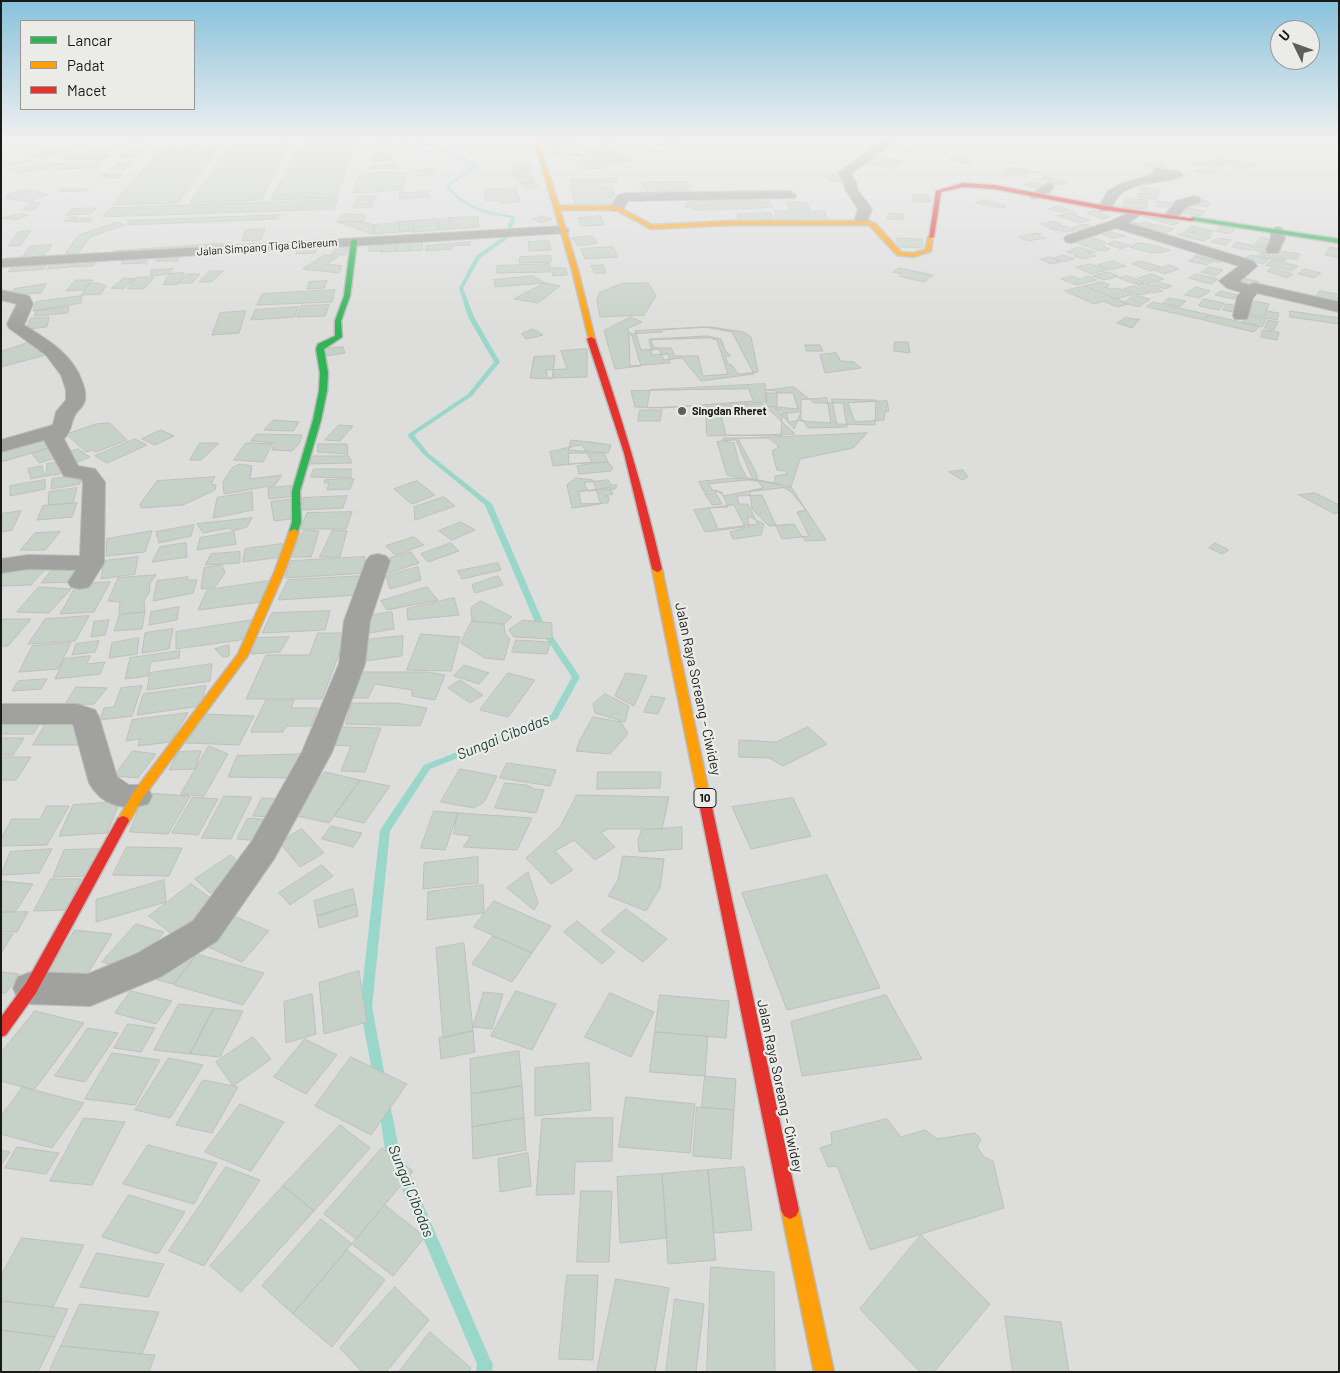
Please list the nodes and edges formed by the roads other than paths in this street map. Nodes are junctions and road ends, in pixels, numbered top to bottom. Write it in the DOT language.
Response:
graph roads {
  1 [pos="554,203"];
  2 [pos="620,203"];
  3 [pos="861,203"];
  4 [pos="936,203"];
  5 [pos="1079,203"];
  6 [pos="1108,203"];
  7 [pos="1184,203"];
  8 [pos="556,208"];
  9 [pos="618,208"];
  10 [pos="1105,208"];
  11 [pos="789,211"];
  12 [pos="1139,212"];
  13 [pos="630,215"];
  14 [pos="1171,216"];
  15 [pos="1195,219"];
  16 [pos="861,222"];
  17 [pos="1116,224"];
  18 [pos="562,230"];
  19 [pos="1277,231"];
  20 [pos="1160,238"];
  21 [pos="1071,239"];
  22 [pos="354,241"];
  23 [pos="1339,241"];
  24 [pos="221,250"];
  25 [pos="1272,250"];
  26 [pos="204,266"];
  27 [pos="2,267"];
  28 [pos="1250,290"];
  29 [pos="1,294"];
  30 [pos="1339,307"];
  31 [pos="1241,316"];
  32 [pos="62,429"];
  33 [pos="1,446"];
  34 [pos="378,561"];
  35 [pos="1,566"];
  36 [pos="1,714"];
  37 [pos="137,796"];
  38 [pos="31,988"];
  39 [pos="1,1030"];
  40 [pos="824,1372"];
  1 -- 8 [label="main road, Jalan Raya Soreang - Ciwidey / 10"];
  2 -- 9 [label="street"];
  3 -- 16 [label="street"];
  4 -- 16 [label="main road"];
  5 -- 10 [label="main road"];
  6 -- 10 [label="street"];
  7 -- 14 [label="street"];
  8 -- 9 [label="main road"];
  8 -- 18 [label="main road, Jalan Raya Soreang - Ciwidey / 10"];
  9 -- 13 [label="main road"];
  10 -- 12 [label="main road"];
  11 -- 13 [label="street"];
  12 -- 14 [label="main road"];
  12 -- 17 [label="street"];
  13 -- 16 [label="main road"];
  14 -- 15 [label="main road"];
  15 -- 19 [label="main road"];
  15 -- 20 [label="street"];
  17 -- 20 [label="street"];
  17 -- 21 [label="street"];
  18 -- 22 [label="street, Jalan Simpang Tiga Cibereum"];
  18 -- 40 [label="main road, Jalan Raya Soreang - Ciwidey / 10"];
  19 -- 23 [label="main road"];
  19 -- 25 [label="street"];
  20 -- 28 [label="street"];
  22 -- 24 [label="street, Jalan Simpang Tiga Cibereum"];
  22 -- 37 [label="main road"];
  24 -- 26 [label="street"];
  24 -- 27 [label="street, Jalan Simpang Tiga Cibereum"];
  28 -- 30 [label="street"];
  28 -- 31 [label="street"];
  29 -- 32 [label="street"];
  32 -- 33 [label="street"];
  32 -- 35 [label="street"];
  34 -- 38 [label="street"];
  36 -- 37 [label="street"];
  37 -- 38 [label="main road"];
  38 -- 39 [label="main road"];
}
